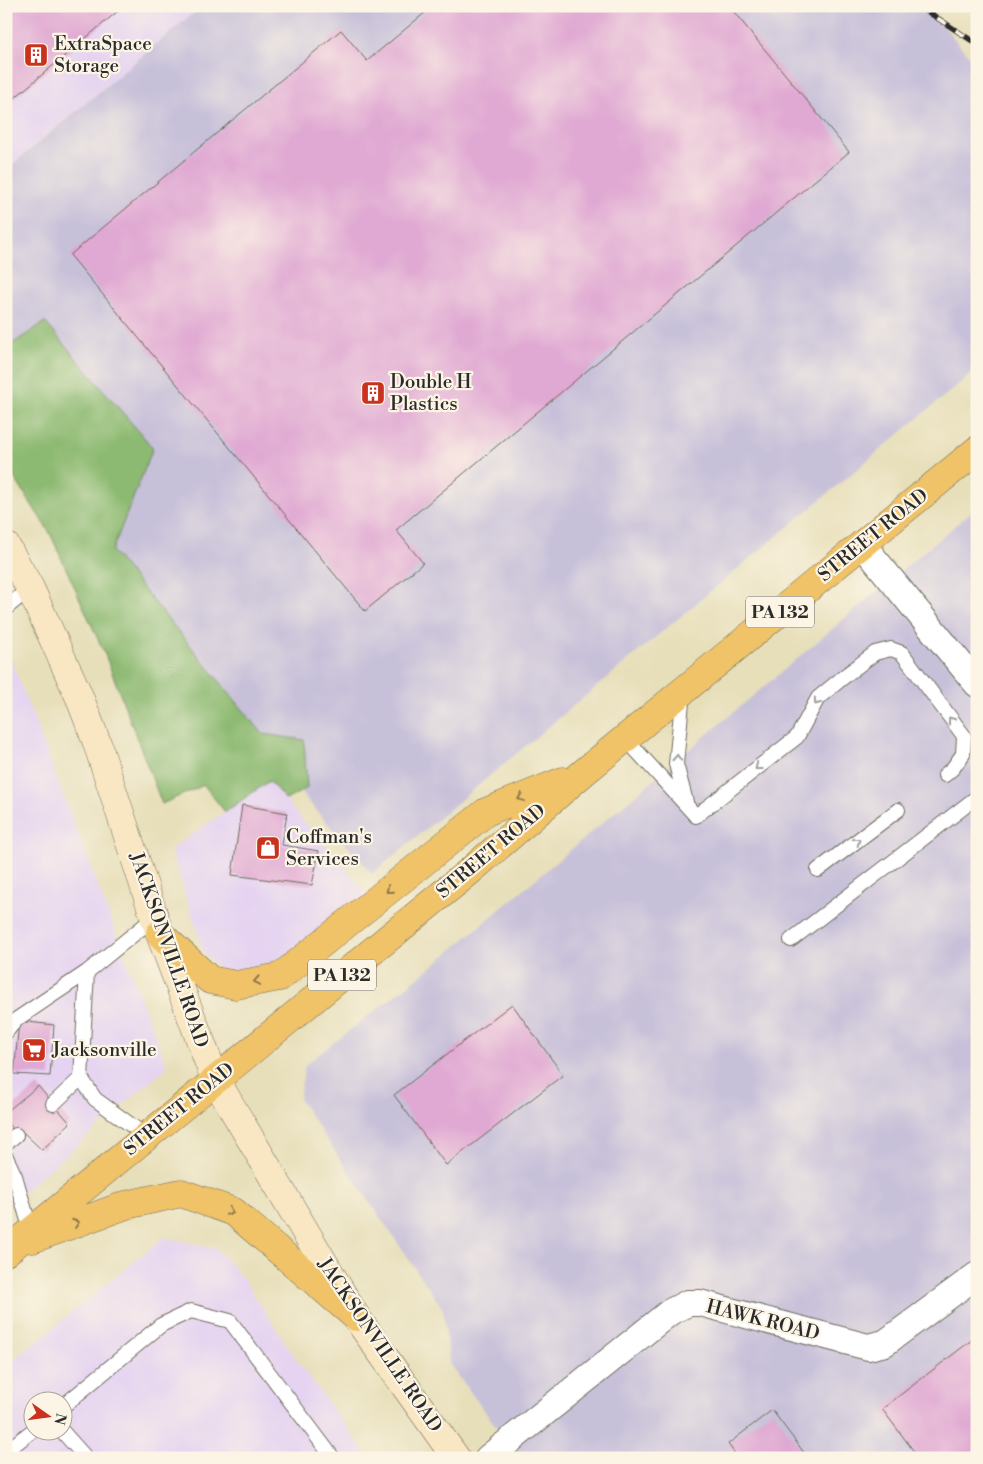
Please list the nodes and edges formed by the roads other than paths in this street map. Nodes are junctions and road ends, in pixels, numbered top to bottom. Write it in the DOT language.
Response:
graph roads {
  1 [pos="977,450"];
  2 [pos="862,544"];
  3 [pos="15,570"];
  4 [pos="6,608"];
  5 [pos="977,684"];
  6 [pos="683,691"];
  7 [pos="625,738"];
  8 [pos="582,773"];
  9 [pos="945,775"];
  10 [pos="977,797"];
  11 [pos="686,805"];
  12 [pos="898,810"];
  13 [pos="818,870"];
  14 [pos="157,925"];
  15 [pos="791,940"];
  16 [pos="87,972"];
  17 [pos="6,1032"];
  18 [pos="81,1078"];
  19 [pos="215,1079"];
  20 [pos="53,1104"];
  21 [pos="146,1136"];
  22 [pos="6,1157"];
  23 [pos="17,1243"];
  24 [pos="977,1275"];
  25 [pos="356,1317"];
  26 [pos="72,1399"];
  27 [pos="22,1439"];
  28 [pos="72,1442"];
  29 [pos="6,1451"];
  30 [pos="86,1458"];
  31 [pos="334,1458"];
  32 [pos="456,1458"];
  33 [pos="488,1458"];
  1 -- 2 [label="main road, STREET ROAD / PA 132"];
  2 -- 5 [label="street"];
  2 -- 6 [label="main road, STREET ROAD / PA 132"];
  3 -- 4 [label="lane"];
  3 -- 14 [label="main road, JACKSONVILLE ROAD"];
  6 -- 7 [label="main road, STREET ROAD / PA 132"];
  11 -- 6 [label="lane, one-way"];
  7 -- 8 [label="main road, STREET ROAD / PA 132"];
  7 -- 11 [label="lane"];
  8 -- 14 [label="main road, one-way"];
  8 -- 19 [label="main road, STREET ROAD / PA 132"];
  9 -- 11 [label="lane, one-way"];
  10 -- 15 [label="lane"];
  13 -- 12 [label="lane, one-way"];
  14 -- 16 [label="lane"];
  14 -- 19 [label="main road, JACKSONVILLE ROAD"];
  16 -- 17 [label="lane"];
  16 -- 18 [label="lane"];
  18 -- 20 [label="lane"];
  18 -- 21 [label="lane"];
  19 -- 21 [label="main road, STREET ROAD / PA 132"];
  19 -- 25 [label="main road, JACKSONVILLE ROAD"];
  21 -- 23 [label="main road, STREET ROAD / PA 132"];
  22 -- 23 [label="lane"];
  23 -- 25 [label="main road, one-way"];
  24 -- 33 [label="street, HAWK ROAD"];
  25 -- 32 [label="main road, JACKSONVILLE ROAD"];
  26 -- 31 [label="lane"];
  27 -- 29 [label="lane"];
  28 -- 30 [label="lane"];
}
